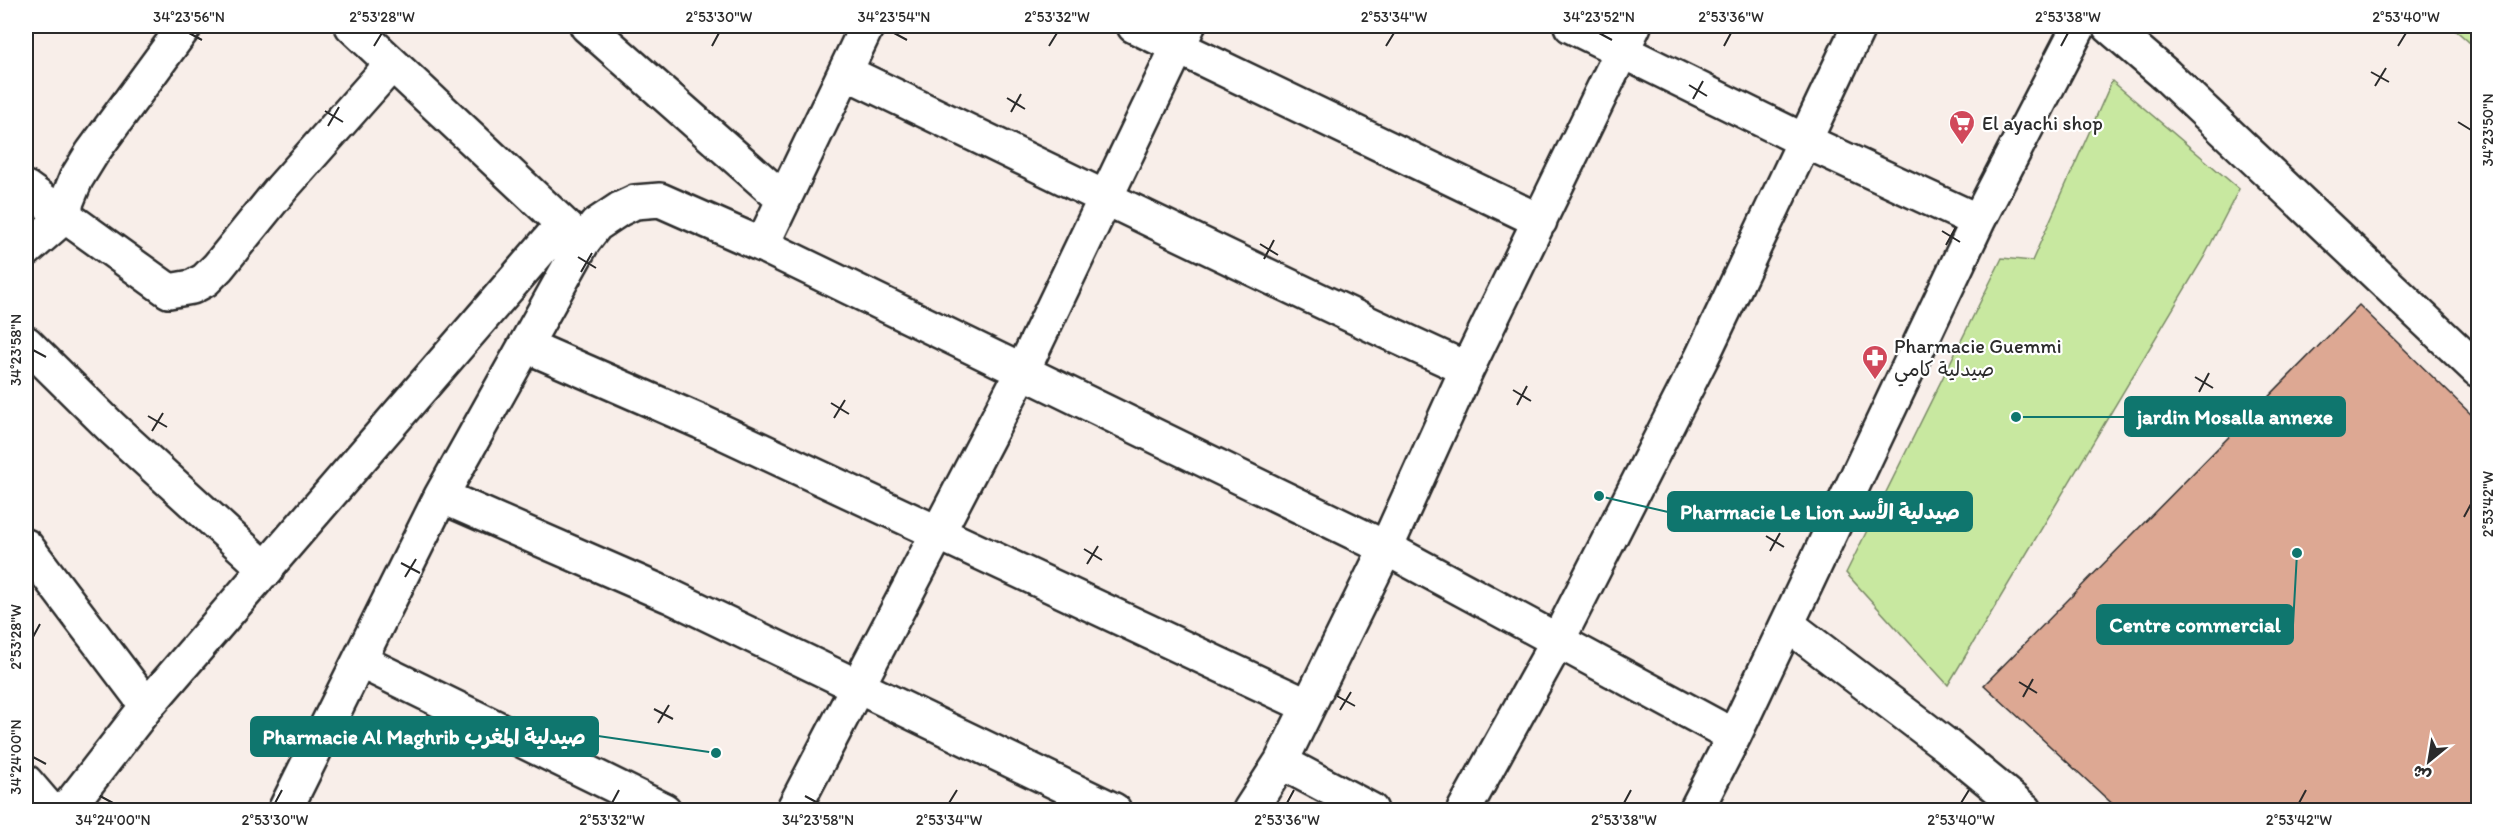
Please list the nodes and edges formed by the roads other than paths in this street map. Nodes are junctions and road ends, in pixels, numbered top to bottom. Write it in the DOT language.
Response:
graph roads {
  1 [pos="184,26"];
  2 [pos="352,26"];
  3 [pos="587,26"];
  4 [pos="1134,26"];
  5 [pos="1571,26"];
  6 [pos="1859,26"];
  7 [pos="2079,26"];
  8 [pos="2109,26"];
  9 [pos="857,30"];
  10 [pos="1183,36"];
  11 [pos="1628,38"];
  12 [pos="391,65"];
  13 [pos="845,72"];
  14 [pos="1803,140"];
  15 [pos="26,189"];
  16 [pos="1107,197"];
  17 [pos="783,199"];
  18 [pos="64,217"];
  19 [pos="1540,221"];
  20 [pos="1978,221"];
  21 [pos="573,234"];
  22 [pos="762,246"];
  23 [pos="26,250"];
  24 [pos="26,343"];
  25 [pos="527,346"];
  26 [pos="1467,369"];
  27 [pos="2478,370"];
  28 [pos="1022,372"];
  29 [pos="441,496"];
  30 [pos="937,533"];
  31 [pos="26,546"];
  32 [pos="1386,548"];
  33 [pos="267,570"];
  34 [pos="1787,624"];
  35 [pos="1557,642"];
  36 [pos="360,661"];
  37 [pos="855,687"];
  38 [pos="147,706"];
  39 [pos="1308,706"];
  40 [pos="1734,736"];
  41 [pos="1281,762"];
  42 [pos="26,782"];
  43 [pos="50,810"];
  44 [pos="66,810"];
  45 [pos="285,810"];
  46 [pos="664,810"];
  47 [pos="793,810"];
  48 [pos="1114,810"];
  49 [pos="1250,810"];
  50 [pos="1371,810"];
  51 [pos="1464,810"];
  52 [pos="1696,810"];
  53 [pos="2025,810"];
  1 -- 18 [label="street"];
  2 -- 12 [label="street"];
  3 -- 17 [label="street"];
  4 -- 10 [label="street"];
  5 -- 11 [label="street"];
  6 -- 14 [label="street"];
  7 -- 20 [label="street"];
  8 -- 27 [label="street"];
  9 -- 13 [label="street"];
  10 -- 16 [label="street"];
  10 -- 19 [label="street"];
  11 -- 14 [label="street"];
  11 -- 19 [label="street"];
  12 -- 18 [label="street"];
  12 -- 21 [label="street"];
  13 -- 16 [label="street"];
  13 -- 17 [label="street"];
  14 -- 20 [label="street"];
  14 -- 35 [label="street"];
  15 -- 18 [label="street"];
  16 -- 26 [label="street"];
  16 -- 28 [label="street"];
  17 -- 22 [label="street"];
  18 -- 23 [label="street"];
  19 -- 26 [label="street"];
  20 -- 34 [label="street"];
  21 -- 22 [label="street"];
  21 -- 25 [label="street"];
  21 -- 33 [label="street"];
  22 -- 28 [label="street"];
  24 -- 33 [label="street"];
  25 -- 29 [label="street"];
  25 -- 30 [label="street"];
  26 -- 32 [label="street"];
  28 -- 30 [label="street"];
  28 -- 32 [label="street"];
  29 -- 36 [label="street"];
  29 -- 37 [label="street"];
  30 -- 37 [label="street"];
  30 -- 39 [label="street"];
  31 -- 38 [label="street"];
  32 -- 35 [label="street"];
  32 -- 39 [label="street"];
  33 -- 38 [label="street"];
  34 -- 40 [label="street"];
  34 -- 53 [label="street"];
  35 -- 40 [label="street"];
  35 -- 51 [label="street"];
  36 -- 45 [label="street"];
  36 -- 46 [label="street"];
  37 -- 47 [label="street"];
  37 -- 48 [label="street"];
  38 -- 44 [label="street"];
  39 -- 41 [label="street"];
  40 -- 52 [label="street"];
  41 -- 49 [label="street"];
  41 -- 50 [label="street"];
  42 -- 43 [label="street"];
}
